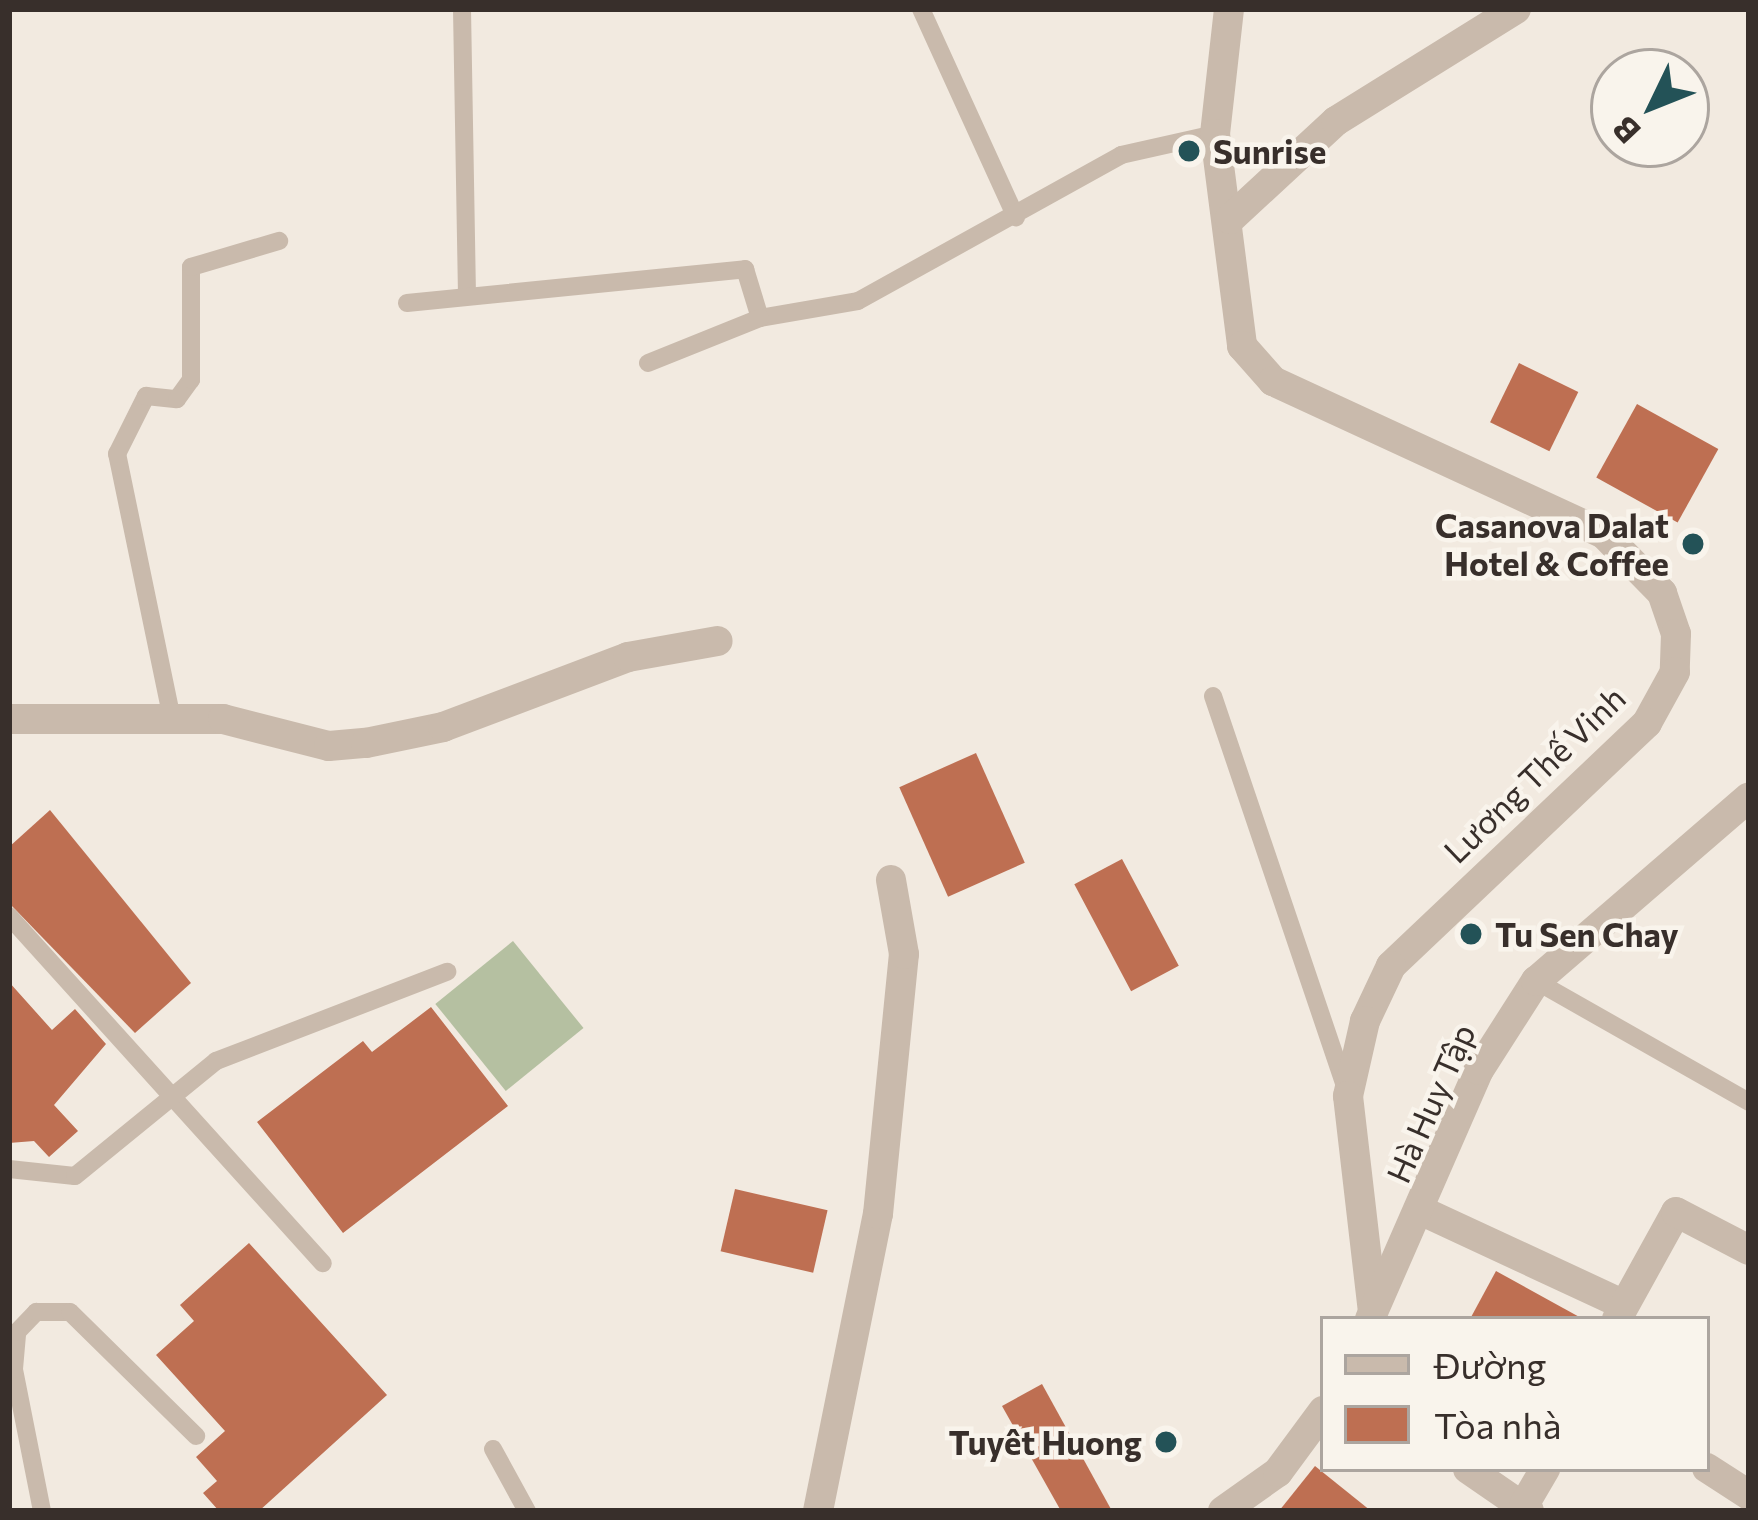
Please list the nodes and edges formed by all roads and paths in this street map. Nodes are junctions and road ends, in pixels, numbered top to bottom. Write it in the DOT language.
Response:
graph roads {
  1 [pos="462,9"];
  2 [pos="921,9"];
  3 [pos="1229,9"];
  4 [pos="1516,9"];
  5 [pos="1216,134"];
  6 [pos="1016,217"];
  7 [pos="1229,219"];
  8 [pos="279,241"];
  9 [pos="466,289"];
  10 [pos="406,303"];
  11 [pos="760,317"];
  12 [pos="648,363"];
  13 [pos="718,641"];
  14 [pos="1213,697"];
  15 [pos="9,719"];
  16 [pos="172,719"];
  17 [pos="1749,797"];
  18 [pos="891,880"];
  19 [pos="9,916"];
  20 [pos="447,972"];
  21 [pos="1536,981"];
  22 [pos="1348,1096"];
  23 [pos="172,1100"];
  24 [pos="1749,1102"];
  25 [pos="9,1169"];
  26 [pos="1422,1211"];
  27 [pos="1749,1250"];
  28 [pos="323,1264"];
  29 [pos="1620,1311"];
  30 [pos="1371,1315"];
  31 [pos="1320,1415"];
  32 [pos="196,1436"];
  33 [pos="493,1449"];
  34 [pos="1710,1470"];
  35 [pos="1473,1472"];
  36 [pos="1544,1472"];
  37 [pos="1749,1495"];
  38 [pos="1527,1508"];
  39 [pos="42,1511"];
  40 [pos="527,1511"];
  41 [pos="818,1511"];
  42 [pos="1223,1511"];
  1 -- 9 [label="lane"];
  2 -- 6 [label="lane"];
  3 -- 5 [label="street, Lương Thế Vinh"];
  4 -- 7 [label="street"];
  5 -- 6 [label="lane"];
  5 -- 7 [label="street, Lương Thế Vinh"];
  6 -- 11 [label="lane"];
  7 -- 22 [label="street, Lương Thế Vinh"];
  8 -- 16 [label="lane"];
  9 -- 10 [label="lane"];
  9 -- 11 [label="lane"];
  11 -- 12 [label="lane"];
  13 -- 16 [label="street"];
  14 -- 22 [label="lane"];
  15 -- 16 [label="street"];
  17 -- 21 [label="street, Hà Huy Tập"];
  18 -- 41 [label="street"];
  19 -- 23 [label="lane"];
  20 -- 23 [label="lane"];
  21 -- 24 [label="lane"];
  21 -- 26 [label="street, Hà Huy Tập"];
  22 -- 30 [label="street, Lương Thế Vinh"];
  23 -- 25 [label="lane"];
  23 -- 28 [label="lane"];
  26 -- 29 [label="street"];
  26 -- 30 [label="street, Hà Huy Tập"];
  27 -- 29 [label="street"];
  31 -- 42 [label="street"];
  32 -- 39 [label="lane"];
  33 -- 40 [label="lane"];
  34 -- 37 [label="street"];
  35 -- 38 [label="street"];
  36 -- 38 [label="street"];
}
